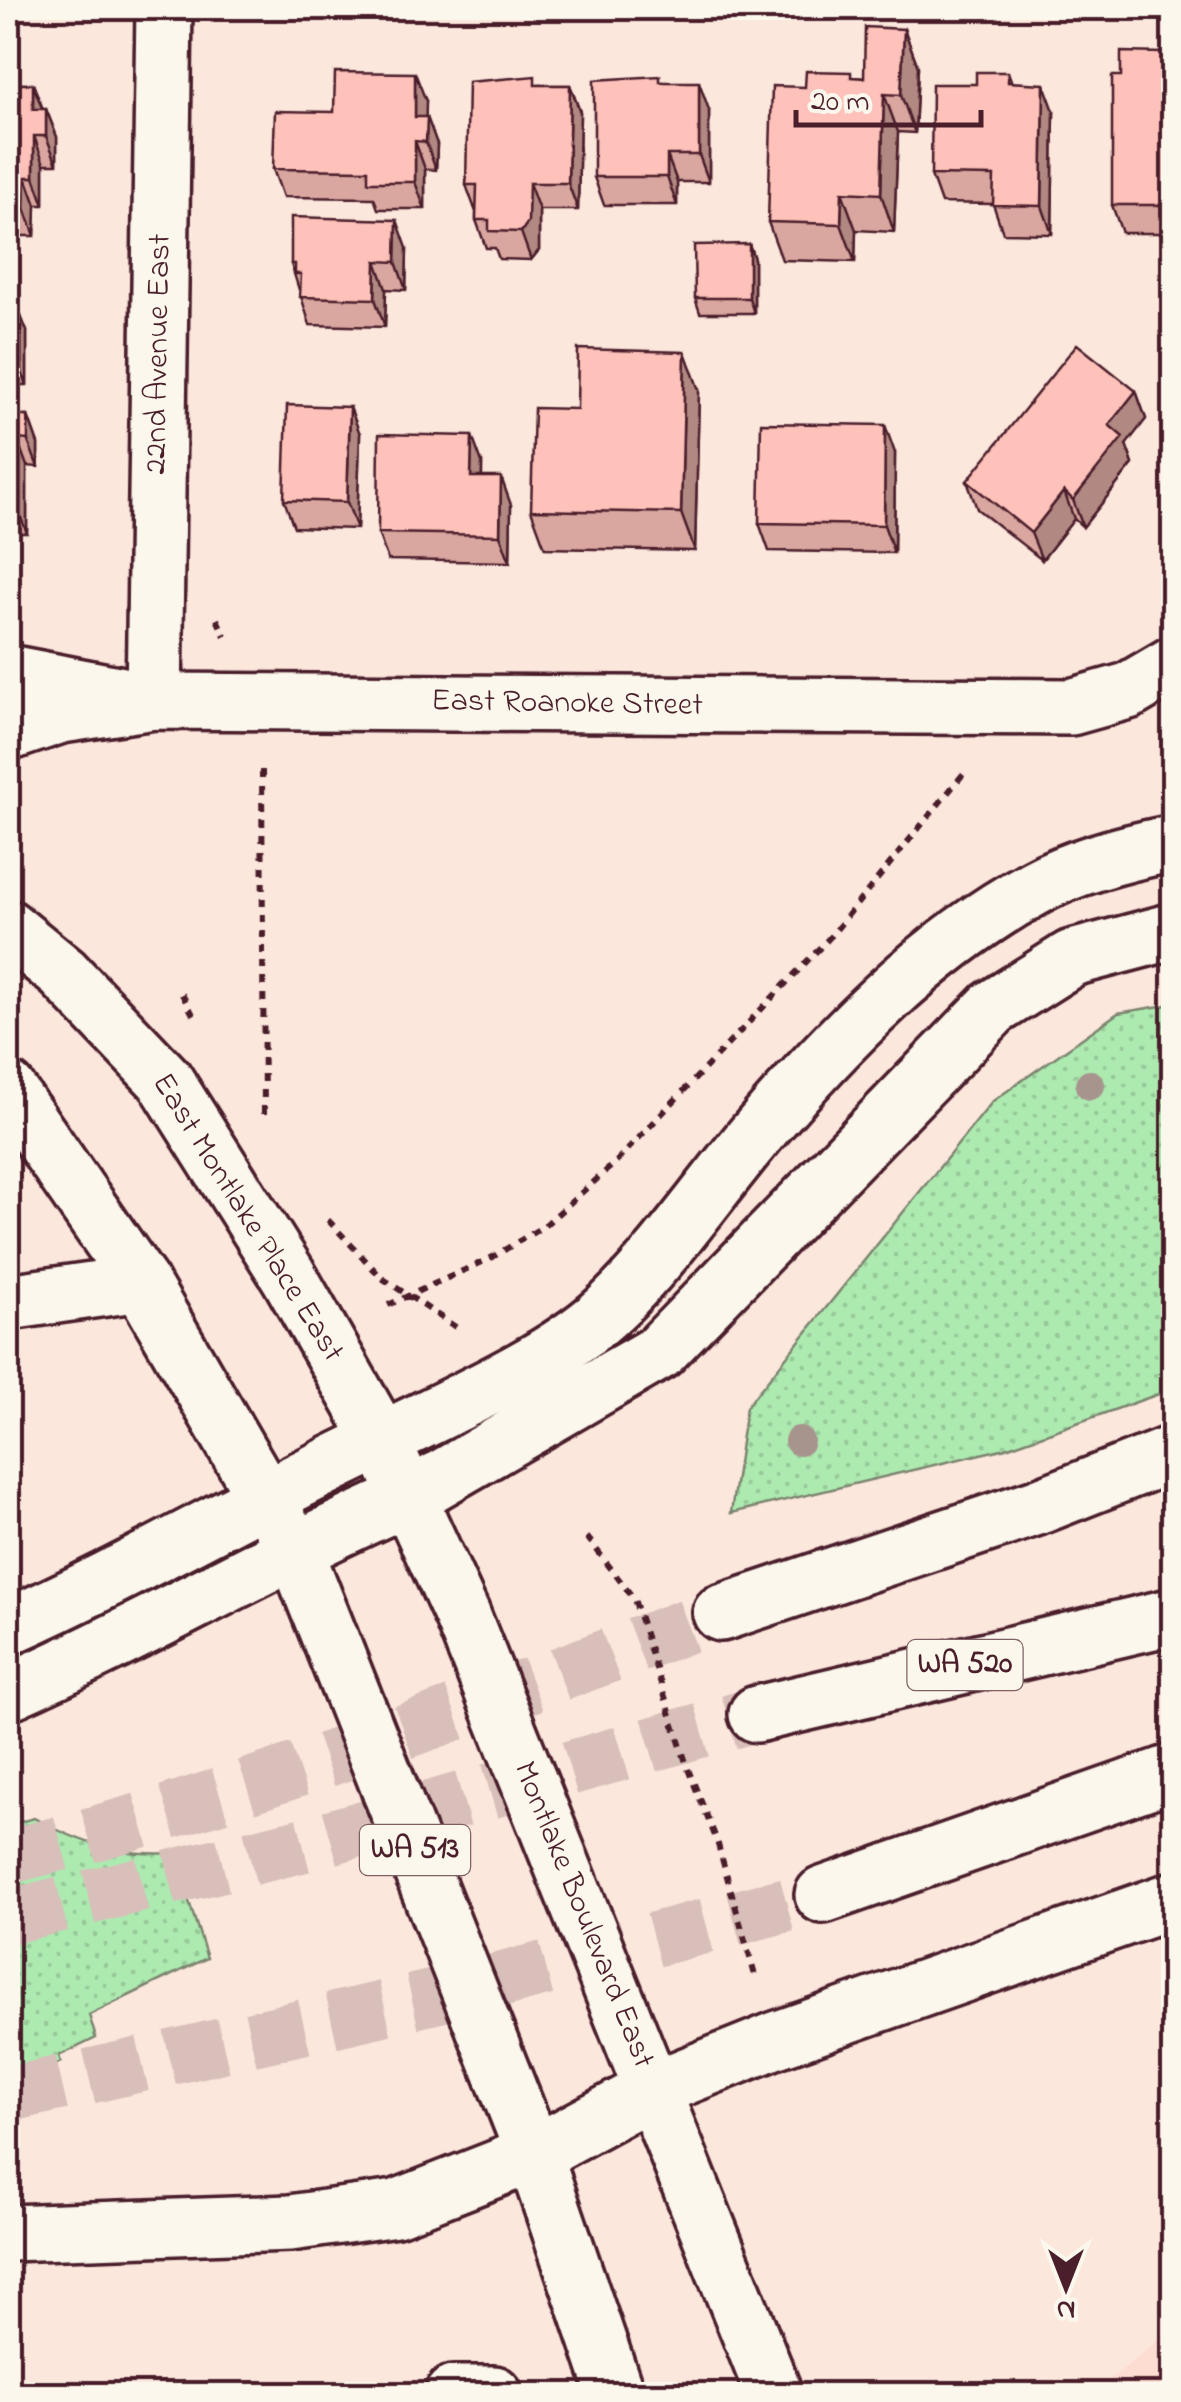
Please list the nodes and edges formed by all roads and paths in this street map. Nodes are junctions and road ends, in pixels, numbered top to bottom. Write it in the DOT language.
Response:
graph roads {
  1 [pos="164,8"];
  2 [pos="8,673"];
  3 [pos="1151,678"];
  4 [pos="154,701"];
  5 [pos="8,733"];
  6 [pos="262,770"];
  7 [pos="964,773"];
  8 [pos="1174,843"];
  9 [pos="8,928"];
  10 [pos="1174,931"];
  11 [pos="8,1090"];
  12 [pos="264,1135"];
  13 [pos="324,1216"];
  14 [pos="141,1283"];
  15 [pos="408,1296"];
  16 [pos="8,1302"];
  17 [pos="388,1304"];
  18 [pos="460,1330"];
  19 [pos="382,1440"];
  20 [pos="1174,1453"];
  21 [pos="265,1494"];
  22 [pos="409,1496"];
  23 [pos="587,1537"];
  24 [pos="294,1547"];
  25 [pos="721,1613"];
  26 [pos="1174,1616"];
  27 [pos="8,1627"];
  28 [pos="8,1692"];
  29 [pos="757,1714"];
  30 [pos="1174,1772"];
  31 [pos="822,1895"];
  32 [pos="1174,1900"];
  33 [pos="756,1979"];
  34 [pos="654,2089"];
  35 [pos="534,2154"];
  36 [pos="8,2233"];
  37 [pos="453,2394"];
  38 [pos="494,2394"];
  39 [pos="616,2394"];
  40 [pos="774,2394"];
  1 -- 4 [label="main road, 22nd Avenue East"];
  2 -- 4 [label="main road"];
  3 -- 4 [label="main road, East Roanoke Street"];
  4 -- 5 [label="main road, East Roanoke Street"];
  6 -- 12 [label="path"];
  7 -- 15 [label="path"];
  8 -- 19 [label="main road"];
  9 -- 19 [label="main road, East Montlake Place East"];
  10 -- 22 [label="main road"];
  11 -- 14 [label="main road"];
  13 -- 15 [label="path"];
  14 -- 16 [label="main road"];
  14 -- 21 [label="main road"];
  15 -- 17 [label="path"];
  15 -- 18 [label="path"];
  19 -- 21 [label="main road"];
  19 -- 22 [label="main road, Montlake Boulevard East"];
  20 -- 25 [label="main road"];
  21 -- 24 [label="main road, WA 513"];
  21 -- 27 [label="main road"];
  22 -- 24 [label="main road"];
  22 -- 34 [label="main road, Montlake Boulevard East"];
  23 -- 33 [label="path"];
  24 -- 28 [label="main road"];
  24 -- 35 [label="main road, WA 513"];
  26 -- 29 [label="main road, WA 520"];
  30 -- 31 [label="main road"];
  32 -- 34 [label="main road"];
  34 -- 35 [label="main road"];
  34 -- 40 [label="main road, Montlake Boulevard East"];
  35 -- 36 [label="main road"];
  35 -- 39 [label="main road, WA 513"];
  37 -- 38 [label="main road"];
}
